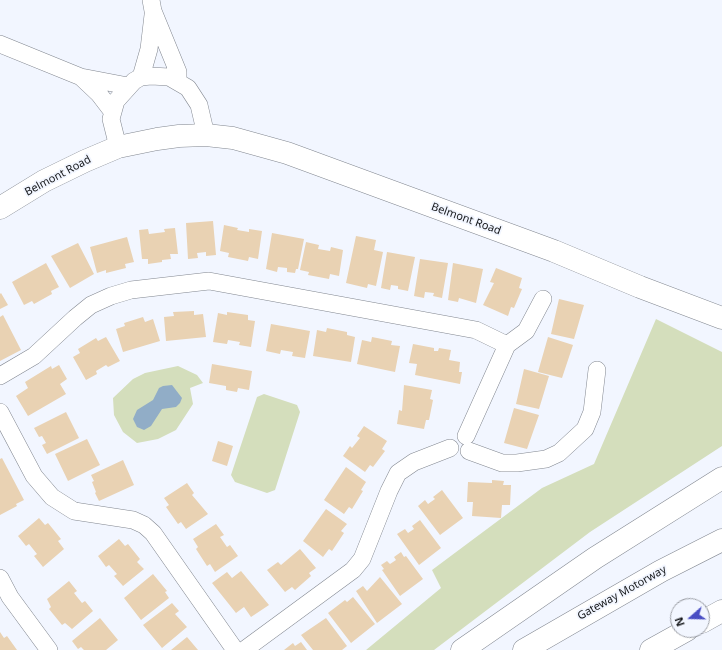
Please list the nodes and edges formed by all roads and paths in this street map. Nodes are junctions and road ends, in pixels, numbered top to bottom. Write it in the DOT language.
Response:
graph roads {
  1 [pos="152,6"];
  2 [pos="0,44"];
  3 [pos="81,77"];
  4 [pos="178,81"];
  5 [pos="135,82"];
  6 [pos="112,111"];
  7 [pos="206,135"];
  8 [pos="118,147"];
  9 [pos="0,208"];
  10 [pos="543,299"];
  11 [pos="722,318"];
  12 [pos="507,345"];
  13 [pos="598,370"];
  14 [pos="0,376"];
  15 [pos="0,412"];
  16 [pos="467,444"];
  17 [pos="722,478"];
  18 [pos="722,540"];
  19 [pos="0,578"];
  20 [pos="722,611"];
  21 [pos="710,618"];
  22 [pos="673,638"];
  23 [pos="49,650"];
  24 [pos="235,650"];
  25 [pos="244,650"];
  26 [pos="462,650"];
  27 [pos="524,650"];
  28 [pos="651,650"];
  1 -- 4 [label="street"];
  1 -- 5 [label="street"];
  2 -- 3 [label="street"];
  3 -- 5 [label="street"];
  3 -- 6 [label="street"];
  4 -- 5 [label="street"];
  4 -- 7 [label="street"];
  5 -- 6 [label="street"];
  6 -- 8 [label="street"];
  7 -- 8 [label="main road, Belmont Road"];
  7 -- 11 [label="main road, Belmont Road"];
  8 -- 9 [label="main road, Belmont Road"];
  10 -- 12 [label="street"];
  12 -- 14 [label="street"];
  12 -- 16 [label="street"];
  13 -- 16 [label="street"];
  15 -- 24 [label="street"];
  16 -- 25 [label="street"];
  17 -- 26 [label="main road"];
  18 -- 27 [label="main road, Gateway Motorway"];
  19 -- 23 [label="street"];
  20 -- 21 [label="main road"];
  22 -- 28 [label="main road"];
}
